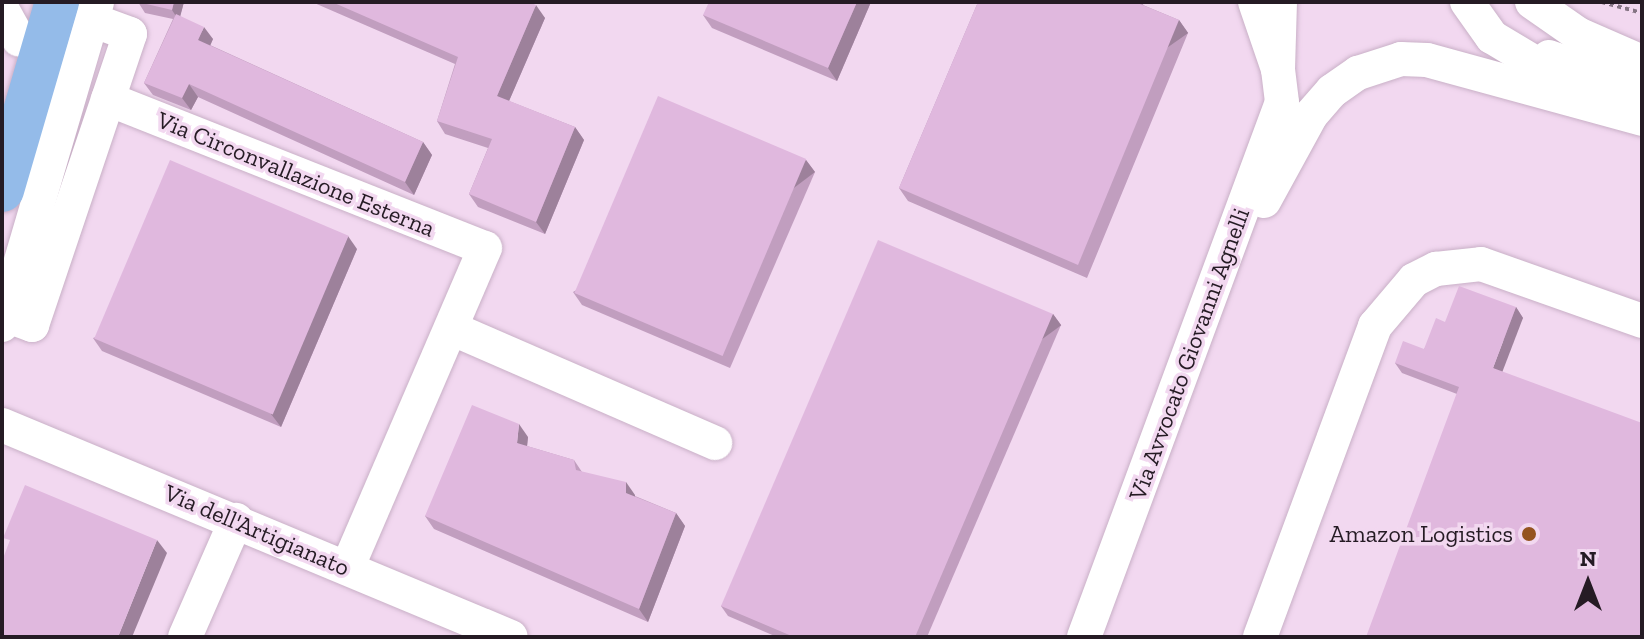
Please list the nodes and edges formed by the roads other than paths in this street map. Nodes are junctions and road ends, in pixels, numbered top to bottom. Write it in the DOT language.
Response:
graph roads {
  1 [pos="1255,2"];
  2 [pos="1280,2"];
  3 [pos="1467,2"];
  4 [pos="1534,4"];
  5 [pos="82,8"];
  6 [pos="17,17"];
  7 [pos="1492,37"];
  8 [pos="1642,62"];
  9 [pos="1278,69"];
  10 [pos="1642,89"];
  11 [pos="2,99"];
  12 [pos="108,99"];
  13 [pos="1605,105"];
  14 [pos="1642,119"];
  15 [pos="2,190"];
  16 [pos="1209,300"];
  17 [pos="3,320"];
  18 [pos="1642,321"];
  19 [pos="453,329"];
  20 [pos="2,425"];
  21 [pos="715,443"];
  22 [pos="236,520"];
  23 [pos="347,568"];
  24 [pos="185,637"];
  25 [pos="511,637"];
  26 [pos="1084,637"];
  27 [pos="1260,637"];
  1 -- 9 [label="street"];
  2 -- 9 [label="street"];
  3 -- 7 [label="street"];
  4 -- 8 [label="street"];
  5 -- 12 [label="street"];
  5 -- 15 [label="main road"];
  5 -- 17 [label="street"];
  6 -- 11 [label="main road"];
  7 -- 10 [label="street"];
  7 -- 13 [label="street"];
  9 -- 16 [label="street, Via Avvocato Giovanni Agnelli"];
  12 -- 17 [label="street"];
  12 -- 19 [label="street, Via Circonvallazione Esterna"];
  13 -- 14 [label="street"];
  13 -- 16 [label="street"];
  16 -- 26 [label="street, Via Avvocato Giovanni Agnelli"];
  18 -- 27 [label="street"];
  19 -- 21 [label="street"];
  19 -- 23 [label="street"];
  20 -- 22 [label="street, Via dell'Artigianato"];
  22 -- 23 [label="street, Via dell'Artigianato"];
  22 -- 24 [label="street"];
  23 -- 25 [label="street, Via dell'Artigianato"];
}
